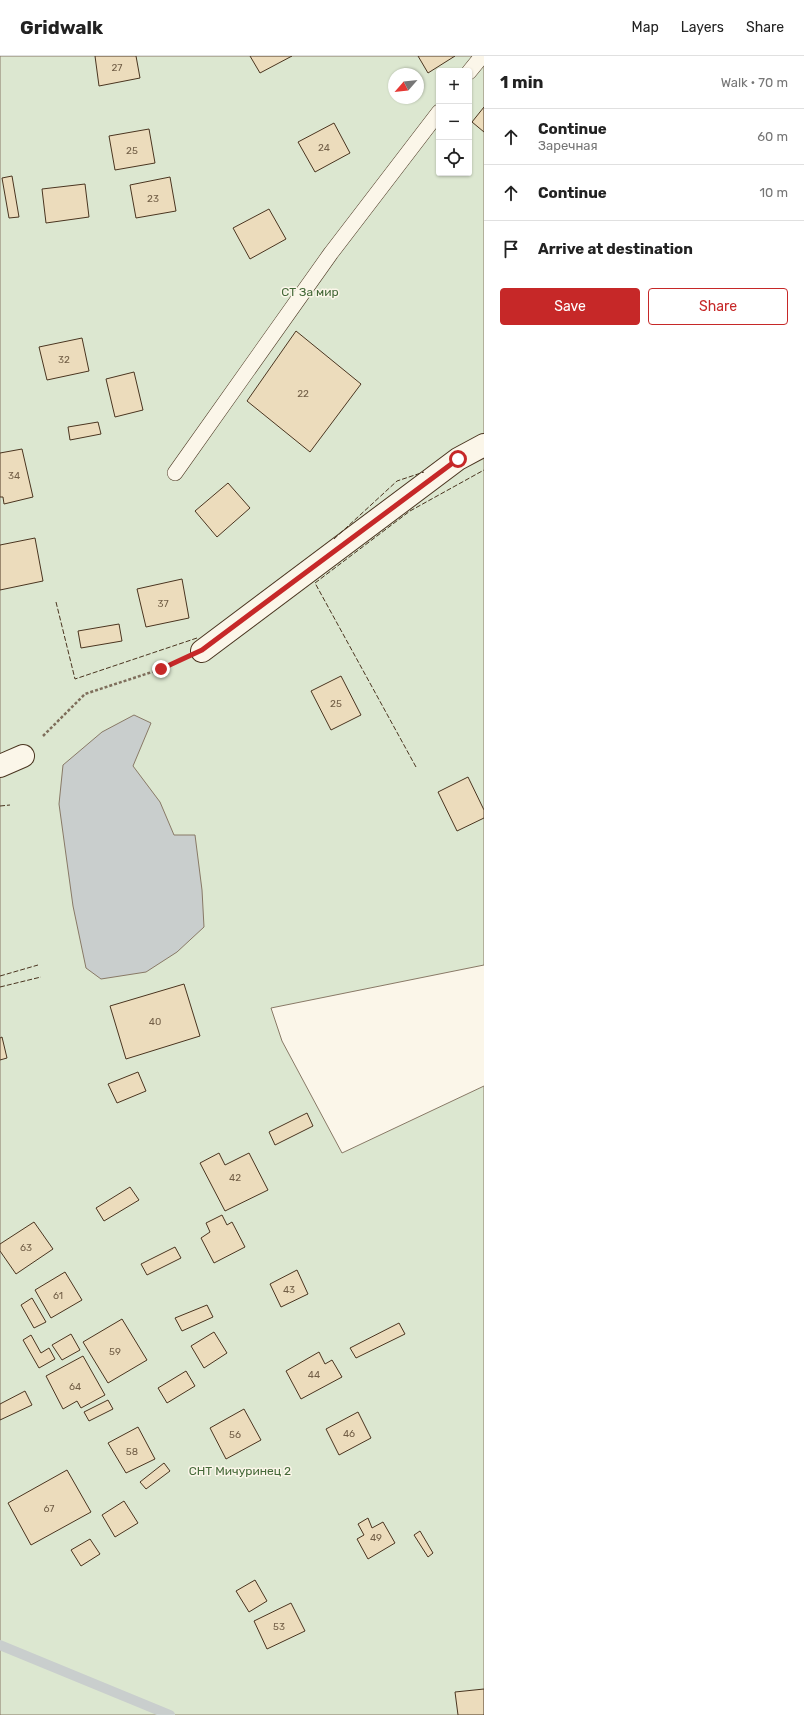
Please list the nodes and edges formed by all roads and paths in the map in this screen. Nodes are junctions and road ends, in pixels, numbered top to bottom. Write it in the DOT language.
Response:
graph roads {
  1 [pos="482,56"];
  2 [pos="472,68"];
  3 [pos="436,116"];
  4 [pos="484,445"];
  5 [pos="175,473"];
  6 [pos="202,650"];
  7 [pos="23,756"];
  8 [pos="0,766"];
  1 -- 2 [label="lane"];
  3 -- 5 [label="lane"];
  4 -- 6 [label="street"];
  6 -- 7 [label="path"];
  7 -- 8 [label="street"];
}
